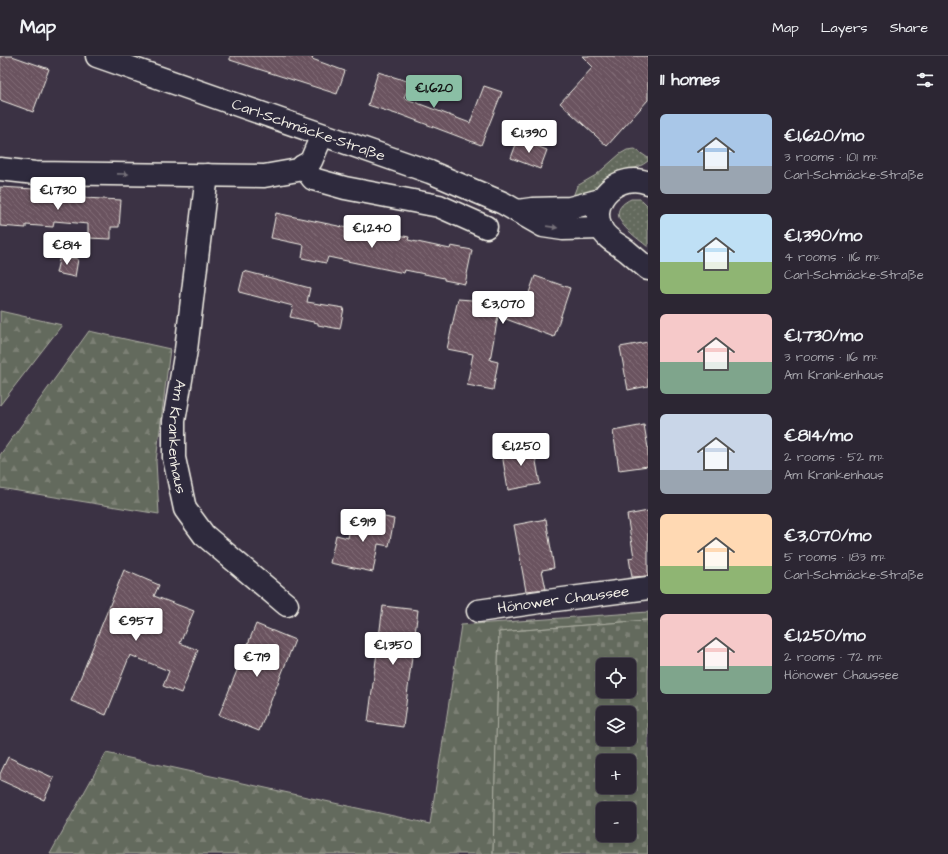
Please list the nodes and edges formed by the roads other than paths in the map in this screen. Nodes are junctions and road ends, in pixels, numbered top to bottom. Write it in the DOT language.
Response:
graph roads {
  1 [pos="97,56"];
  2 [pos="322,135"];
  3 [pos="303,166"];
  4 [pos="0,169"];
  5 [pos="207,176"];
  6 [pos="646,178"];
  7 [pos="601,200"];
  8 [pos="518,211"];
  9 [pos="486,227"];
  10 [pos="601,228"];
  11 [pos="648,269"];
  12 [pos="648,588"];
  13 [pos="288,605"];
  14 [pos="478,611"];
  1 -- 2 [label="street, Carl-Schmäcke-Straße"];
  2 -- 3 [label="street"];
  2 -- 8 [label="street, Carl-Schmäcke-Straße"];
  3 -- 5 [label="street"];
  3 -- 9 [label="street"];
  4 -- 5 [label="street, one-way"];
  5 -- 13 [label="street, Am Krankenhaus"];
  6 -- 7 [label="street"];
  7 -- 8 [label="street"];
  7 -- 10 [label="street"];
  8 -- 10 [label="street, Carl-Schmäcke-Straße, one-way"];
  10 -- 11 [label="street"];
  12 -- 14 [label="street, Hönower Chaussee"];
}
